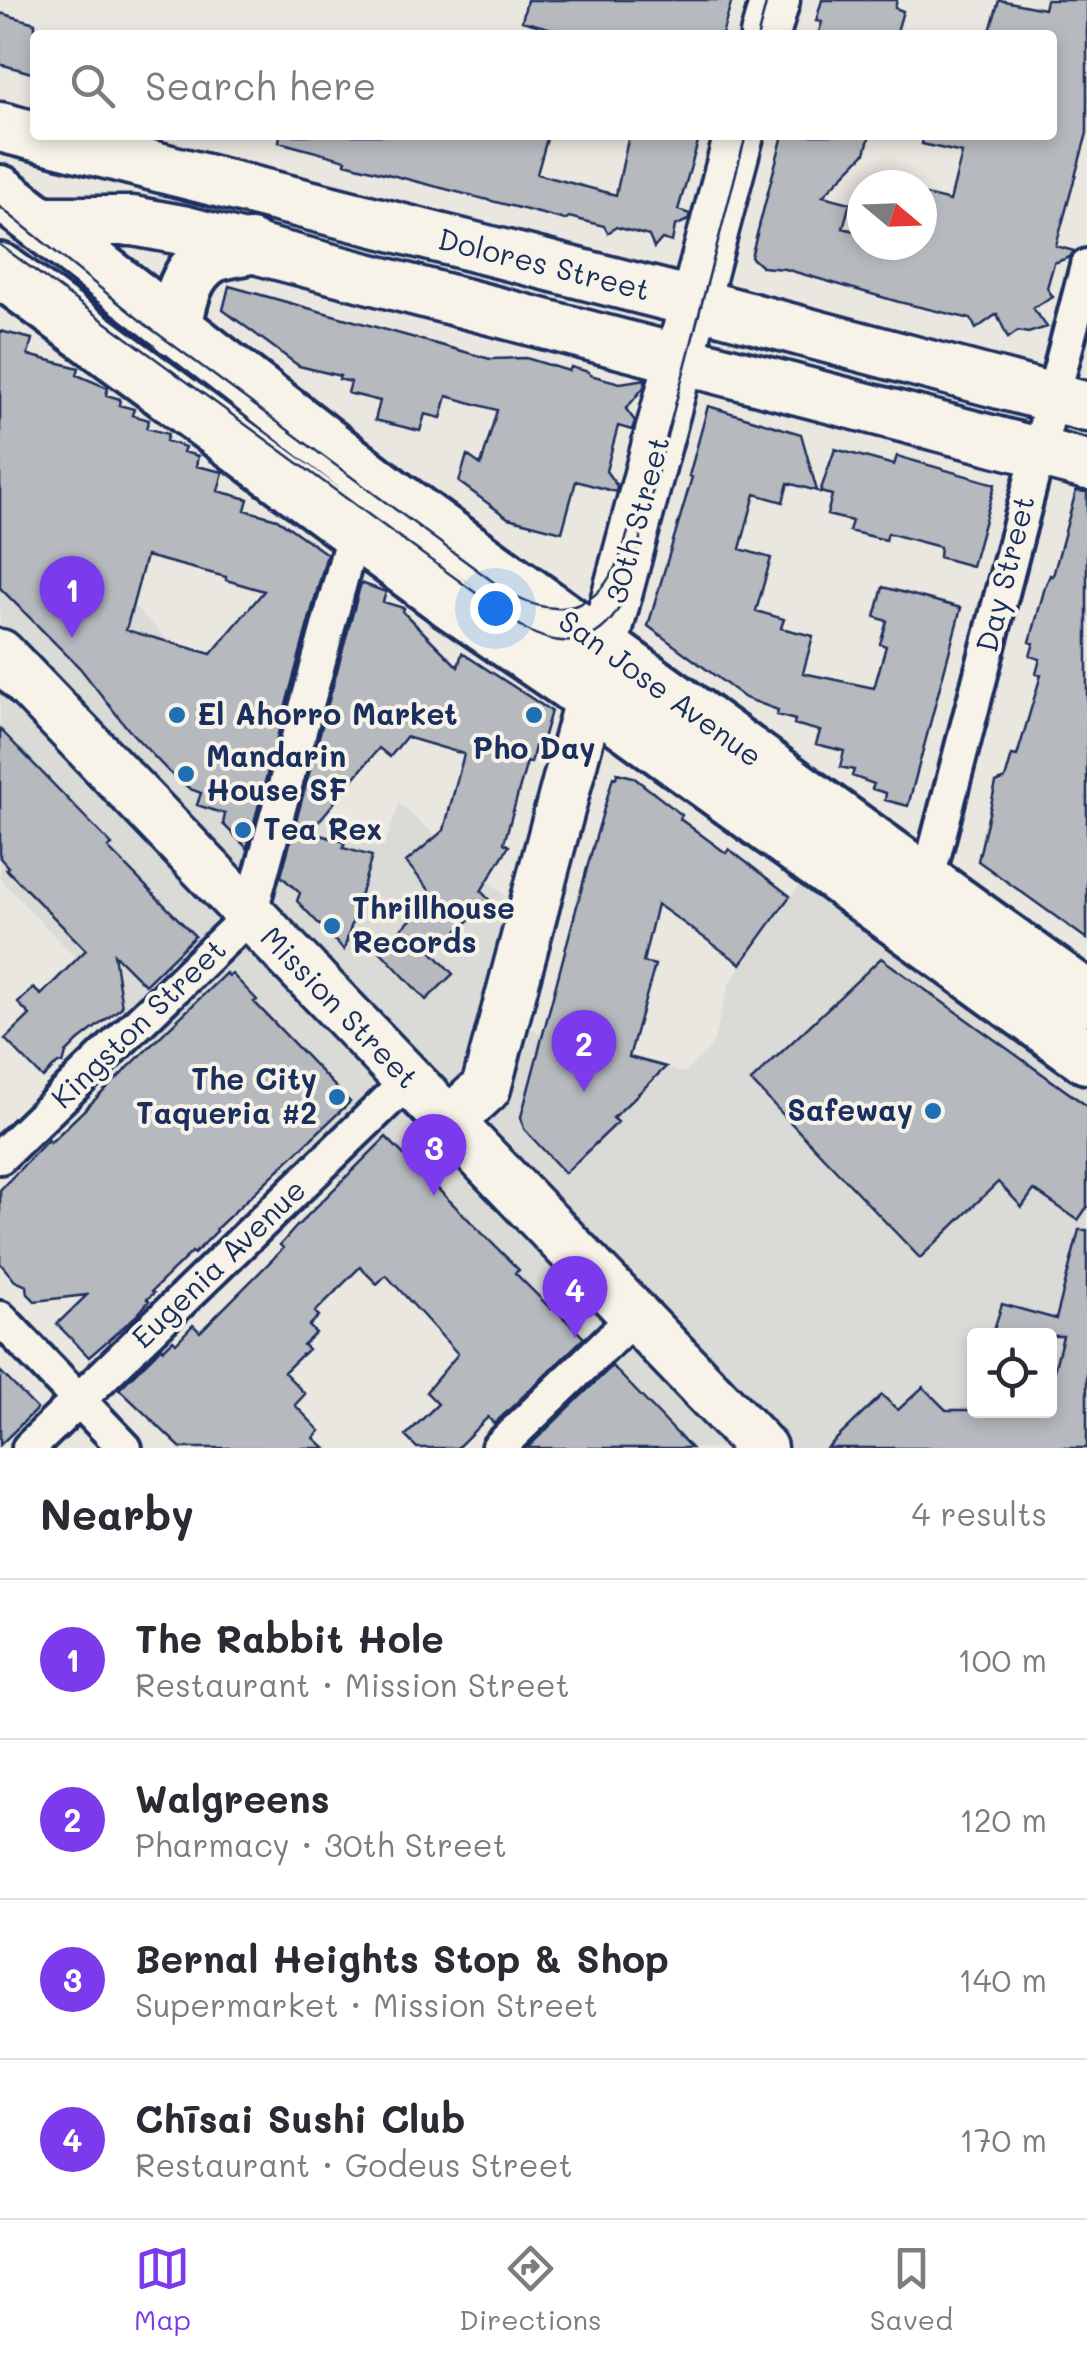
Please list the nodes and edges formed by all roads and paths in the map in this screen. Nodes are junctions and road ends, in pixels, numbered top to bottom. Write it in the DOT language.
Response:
graph roads {
  1 [pos="775,0"];
  2 [pos="767,30"];
  3 [pos="0,128"];
  4 [pos="30,135"];
  5 [pos="52,140"];
  6 [pos="738,140"];
  7 [pos="13,211"];
  8 [pos="354,218"];
  9 [pos="250,247"];
  10 [pos="1087,266"];
  11 [pos="0,270"];
  12 [pos="340,272"];
  13 [pos="695,303"];
  14 [pos="175,329"];
  15 [pos="680,360"];
  16 [pos="1070,403"];
  17 [pos="1038,452"];
  18 [pos="1087,465"];
  19 [pos="354,531"];
  20 [pos="0,654"];
  21 [pos="598,674"];
  22 [pos="927,882"];
  23 [pos="250,914"];
  24 [pos="1087,998"];
  25 [pos="1087,1057"];
  26 [pos="409,1080"];
  27 [pos="449,1122"];
  28 [pos="0,1157"];
  29 [pos="635,1316"];
  30 [pos="0,1318"];
  31 [pos="78,1400"];
  32 [pos="744,1442"];
  33 [pos="28,1448"];
  34 [pos="125,1448"];
  35 [pos="498,1448"];
  1 -- 2 [label="main road"];
  3 -- 4 [label="main road, Dolores Street"];
  5 -- 8 [label="main road, Dolores Street"];
  6 -- 13 [label="main road, 30th Street"];
  7 -- 9 [label="main road, Dolores Street"];
  7 -- 14 [label="main road, San Jose Avenue"];
  8 -- 12 [label="main road"];
  8 -- 13 [label="main road, Dolores Street"];
  9 -- 12 [label="main road, Dolores Street"];
  9 -- 14 [label="main road"];
  10 -- 16 [label="street, Day Street"];
  11 -- 19 [label="main road, San Jose Avenue"];
  12 -- 15 [label="main road, Dolores Street"];
  13 -- 15 [label="main road, 30th Street"];
  13 -- 16 [label="main road, Dolores Street"];
  14 -- 21 [label="main road, San Jose Avenue"];
  15 -- 17 [label="main road, Dolores Street"];
  15 -- 21 [label="main road, 30th Street"];
  16 -- 17 [label="street, Day Street"];
  17 -- 18 [label="main road, Dolores Street"];
  17 -- 22 [label="street, Day Street"];
  19 -- 21 [label="main road, San Jose Avenue"];
  19 -- 23 [label="street, Kingston Street"];
  20 -- 23 [label="main road, Mission Street"];
  21 -- 22 [label="main road, San Jose Avenue"];
  21 -- 25 [label="main road, San Jose Avenue"];
  21 -- 27 [label="main road, 30th Street"];
  22 -- 24 [label="main road, San Jose Avenue"];
  23 -- 26 [label="main road, Mission Street"];
  23 -- 28 [label="street, Kingston Street"];
  26 -- 27 [label="main road, Mission Street"];
  26 -- 31 [label="street, Eugenia Avenue"];
  27 -- 29 [label="main road, Mission Street"];
  29 -- 32 [label="main road, Mission Street"];
  29 -- 35 [label="street"];
  30 -- 31 [label="street"];
  31 -- 33 [label="street, Eugenia Avenue"];
  31 -- 34 [label="street"];
}
